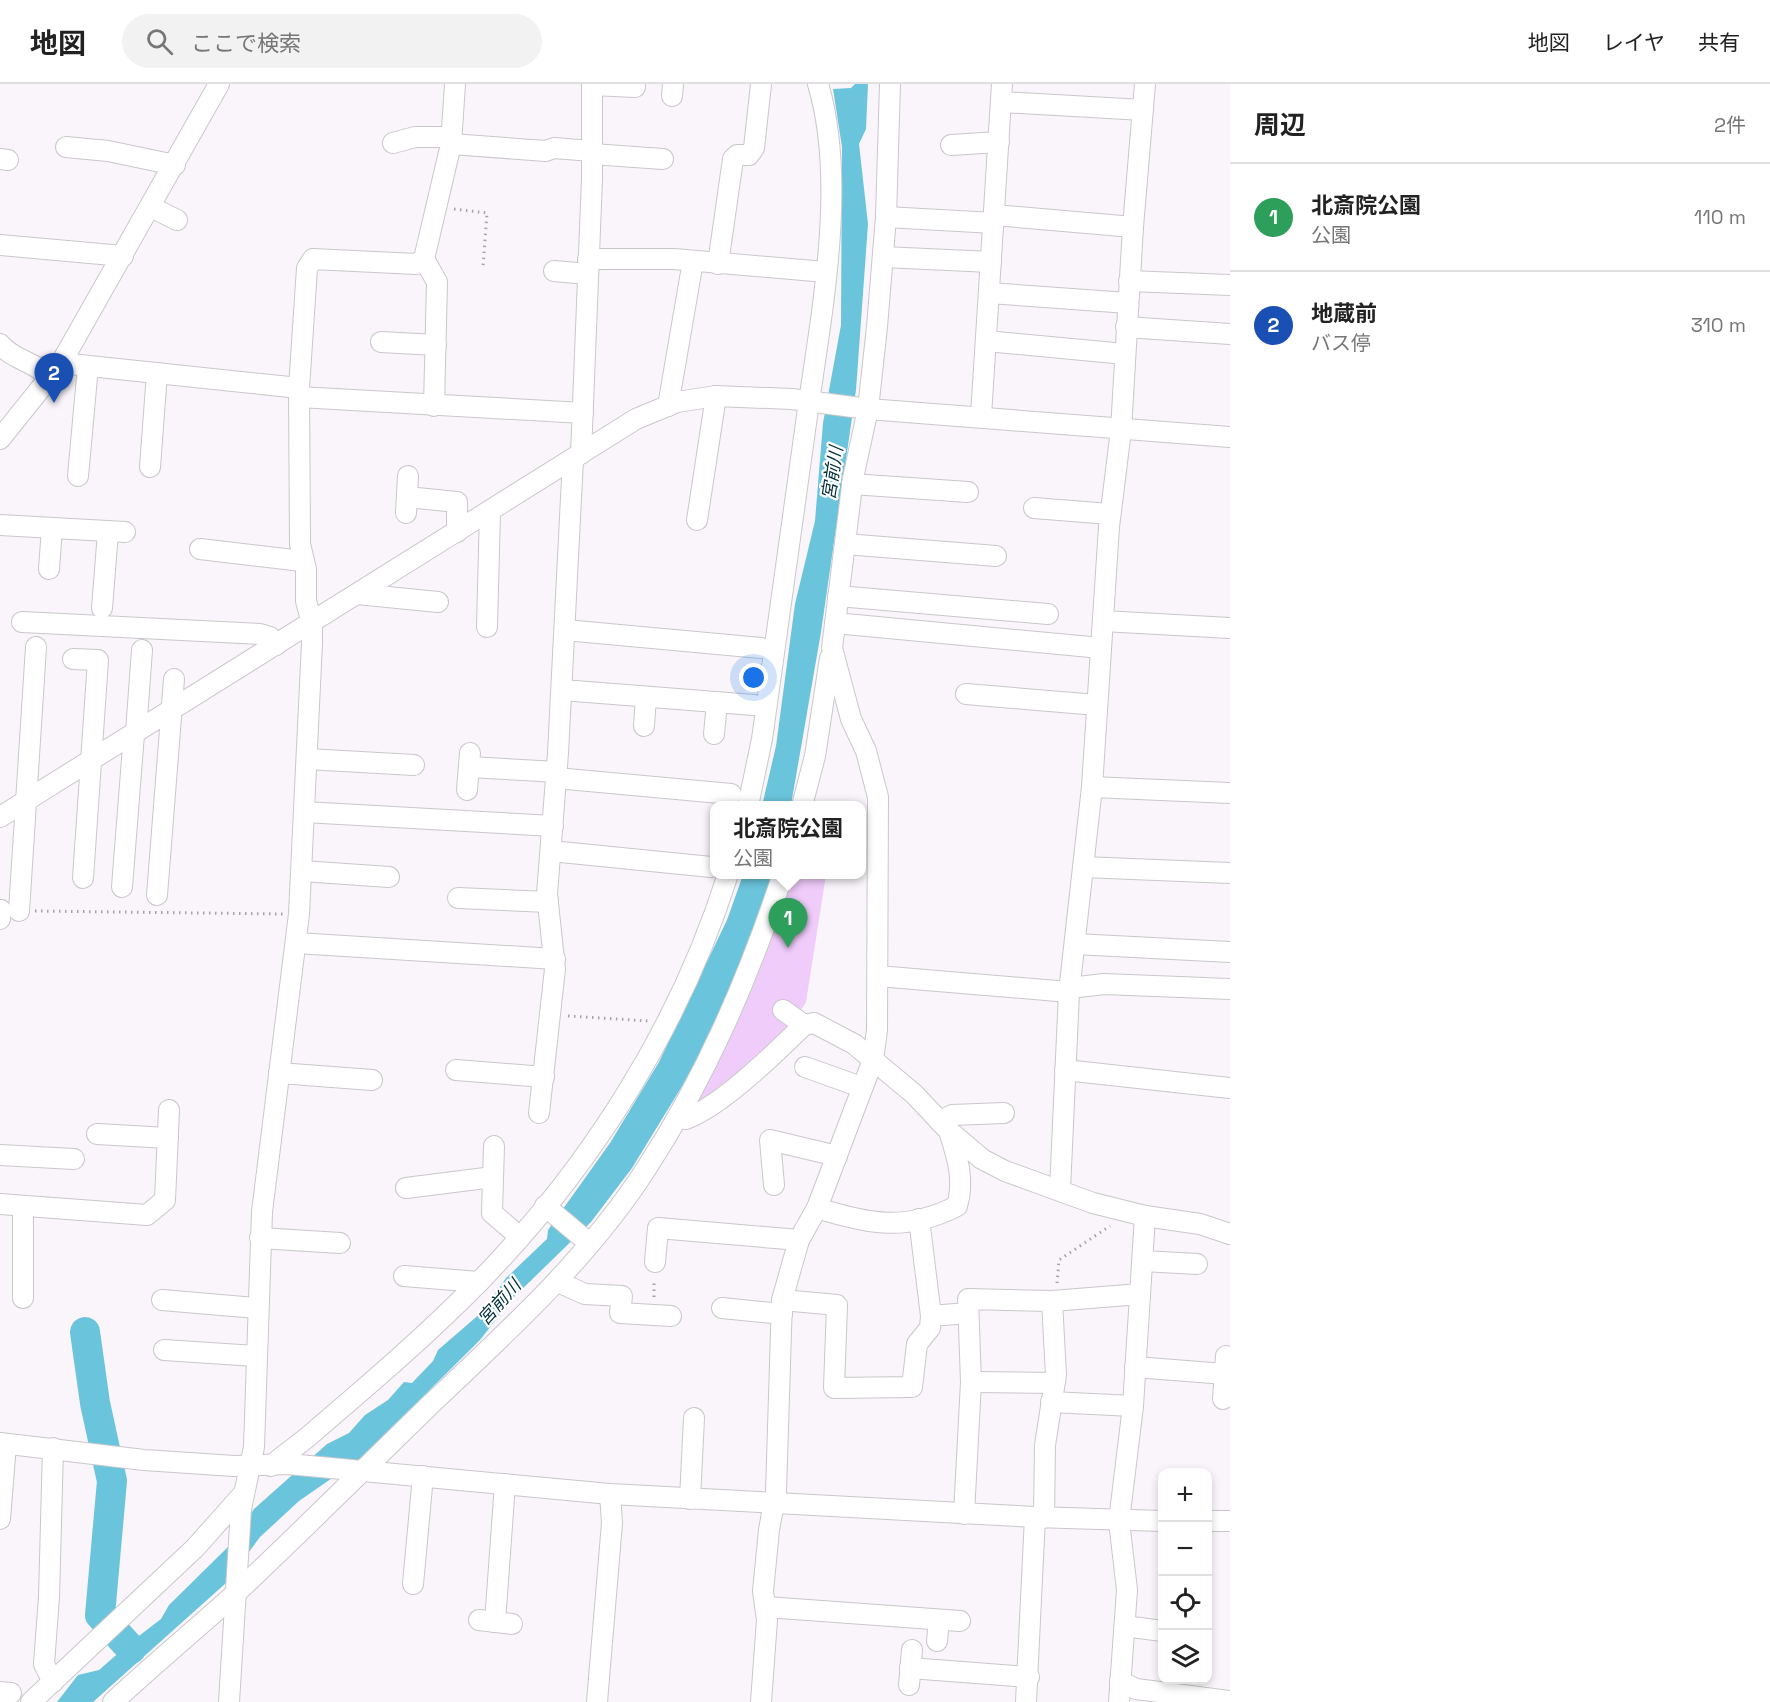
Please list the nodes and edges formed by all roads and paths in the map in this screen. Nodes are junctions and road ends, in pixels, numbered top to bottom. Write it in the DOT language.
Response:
graph roads {
  1 [pos="219,84"];
  2 [pos="455,84"];
  3 [pos="592,84"];
  4 [pos="760,84"];
  5 [pos="818,84"];
  6 [pos="890,84"];
  7 [pos="1145,84"];
  8 [pos="635,87"];
  9 [pos="1002,93"];
  10 [pos="1143,110"];
  11 [pos="451,141"];
  12 [pos="999,142"];
  13 [pos="393,143"];
  14 [pos="951,146"];
  15 [pos="66,147"];
  16 [pos="592,152"];
  17 [pos="663,159"];
  18 [pos="175,165"];
  19 [pos="151,207"];
  20 [pos="437,208"];
  21 [pos="886,217"];
  22 [pos="994,219"];
  23 [pos="177,220"];
  24 [pos="1133,227"];
  25 [pos="0,245"];
  26 [pos="123,256"];
  27 [pos="883,257"];
  28 [pos="424,259"];
  29 [pos="693,261"];
  30 [pos="991,262"];
  31 [pos="718,264"];
  32 [pos="588,266"];
  33 [pos="483,267"];
  34 [pos="554,271"];
  35 [pos="826,272"];
  36 [pos="1130,280"];
  37 [pos="1230,285"];
  38 [pos="989,293"];
  39 [pos="1128,303"];
  40 [pos="1126,327"];
  41 [pos="1230,334"];
  42 [pos="986,341"];
  43 [pos="381,342"];
  44 [pos="0,344"];
  45 [pos="436,345"];
  46 [pos="1125,354"];
  47 [pos="88,366"];
  48 [pos="55,370"];
  49 [pos="157,373"];
  50 [pos="299,393"];
  51 [pos="716,396"];
  52 [pos="812,403"];
  53 [pos="434,406"];
  54 [pos="668,406"];
  55 [pos="865,409"];
  56 [pos="582,413"];
  57 [pos="981,416"];
  58 [pos="1121,430"];
  59 [pos="1230,437"];
  60 [pos="0,439"];
  61 [pos="577,457"];
  62 [pos="150,467"];
  63 [pos="78,476"];
  64 [pos="408,476"];
  65 [pos="852,484"];
  66 [pos="968,492"];
  67 [pos="1034,508"];
  68 [pos="490,511"];
  69 [pos="1110,514"];
  70 [pos="697,520"];
  71 [pos="0,525"];
  72 [pos="52,528"];
  73 [pos="456,532"];
  74 [pos="845,544"];
  75 [pos="200,549"];
  76 [pos="996,556"];
  77 [pos="302,561"];
  78 [pos="49,569"];
  79 [pos="357,594"];
  80 [pos="838,596"];
  81 [pos="97,600"];
  82 [pos="428,606"];
  83 [pos="1048,614"];
  84 [pos="1103,621"];
  85 [pos="22,622"];
  86 [pos="312,623"];
  87 [pos="835,623"];
  88 [pos="487,627"];
  89 [pos="1230,627"];
  90 [pos="565,630"];
  91 [pos="276,645"];
  92 [pos="36,647"];
  93 [pos="761,648"];
  94 [pos="832,648"];
  95 [pos="1101,648"];
  96 [pos="142,650"];
  97 [pos="73,659"];
  98 [pos="174,679"];
  99 [pos="562,690"];
  100 [pos="966,694"];
  101 [pos="646,697"];
  102 [pos="717,702"];
  103 [pos="754,705"];
  104 [pos="1097,705"];
  105 [pos="171,711"];
  106 [pos="644,726"];
  107 [pos="135,733"];
  108 [pos="714,734"];
  109 [pos="307,759"];
  110 [pos="92,760"];
  111 [pos="414,765"];
  112 [pos="557,775"];
  113 [pos="1092,787"];
  114 [pos="721,789"];
  115 [pos="467,790"];
  116 [pos="1230,794"];
  117 [pos="749,801"];
  118 [pos="803,801"];
  119 [pos="24,802"];
  120 [pos="304,812"];
  121 [pos="0,817"];
  122 [pos="553,826"];
  123 [pos="550,851"];
  124 [pos="1083,867"];
  125 [pos="710,870"];
  126 [pos="302,871"];
  127 [pos="1230,873"];
  128 [pos="389,877"];
  129 [pos="82,878"];
  130 [pos="716,879"];
  131 [pos="781,879"];
  132 [pos="122,887"];
  133 [pos="157,894"];
  134 [pos="458,898"];
  135 [pos="548,902"];
  136 [pos="7,913"];
  137 [pos="299,914"];
  138 [pos="296,943"];
  139 [pos="1075,944"];
  140 [pos="1230,952"];
  141 [pos="555,959"];
  142 [pos="878,976"];
  143 [pos="1230,989"];
  144 [pos="1070,990"];
  145 [pos="783,1010"];
  146 [pos="551,1014"];
  147 [pos="666,1022"];
  148 [pos="804,1025"];
  149 [pos="873,1059"];
  150 [pos="806,1067"];
  151 [pos="456,1070"];
  152 [pos="1065,1070"];
  153 [pos="279,1073"];
  154 [pos="544,1077"];
  155 [pos="372,1080"];
  156 [pos="861,1086"];
  157 [pos="1230,1088"];
  158 [pos="169,1110"];
  159 [pos="539,1113"];
  160 [pos="1004,1113"];
  161 [pos="679,1116"];
  162 [pos="944,1127"];
  163 [pos="97,1134"];
  164 [pos="168,1138"];
  165 [pos="494,1146"];
  166 [pos="0,1155"];
  167 [pos="837,1156"];
  168 [pos="74,1159"];
  169 [pos="493,1177"];
  170 [pos="774,1185"];
  171 [pos="406,1188"];
  172 [pos="1060,1190"];
  173 [pos="0,1204"];
  174 [pos="23,1206"];
  175 [pos="547,1208"];
  176 [pos="817,1208"];
  177 [pos="1121,1211"];
  178 [pos="1145,1216"];
  179 [pos="919,1219"];
  180 [pos="1230,1234"];
  181 [pos="520,1237"];
  182 [pos="260,1238"];
  183 [pos="799,1240"];
  184 [pos="586,1241"];
  185 [pos="340,1243"];
  186 [pos="1143,1261"];
  187 [pos="655,1262"];
  188 [pos="1197,1264"];
  189 [pos="404,1276"];
  190 [pos="479,1282"];
  191 [pos="558,1282"];
  192 [pos="1140,1294"];
  193 [pos="22,1299"];
  194 [pos="162,1300"];
  195 [pos="1054,1301"];
  196 [pos="782,1307"];
  197 [pos="257,1308"];
  198 [pos="722,1308"];
  199 [pos="968,1313"];
  200 [pos="931,1316"];
  201 [pos="671,1317"];
  202 [pos="164,1350"];
  203 [pos="255,1356"];
  204 [pos="1135,1367"];
  205 [pos="971,1382"];
  206 [pos="1052,1393"];
  207 [pos="1223,1398"];
  208 [pos="1133,1406"];
  209 [pos="694,1418"];
  210 [pos="3,1443"];
  211 [pos="53,1448"];
  212 [pos="281,1464"];
  213 [pos="250,1465"];
  214 [pos="356,1470"];
  215 [pos="423,1476"];
  216 [pos="506,1484"];
  217 [pos="610,1494"];
  218 [pos="690,1499"];
  219 [pos="243,1501"];
  220 [pos="774,1504"];
  221 [pos="964,1514"];
  222 [pos="1040,1518"];
  223 [pos="0,1519"];
  224 [pos="1119,1521"];
  225 [pos="1158,1521"];
  226 [pos="1212,1521"];
  227 [pos="1230,1521"];
  228 [pos="413,1584"];
  229 [pos="236,1588"];
  230 [pos="766,1607"];
  231 [pos="939,1620"];
  232 [pos="960,1621"];
  233 [pos="495,1622"];
  234 [pos="1125,1626"];
  235 [pos="1158,1630"];
  236 [pos="937,1641"];
  237 [pos="910,1668"];
  238 [pos="1029,1677"];
  239 [pos="1120,1681"];
  240 [pos="53,1682"];
  241 [pos="1230,1701"];
  242 [pos="31,1702"];
  243 [pos="113,1702"];
  244 [pos="229,1702"];
  245 [pos="597,1702"];
  246 [pos="761,1702"];
  247 [pos="1026,1702"];
  248 [pos="1119,1702"];
  1 -- 18 [label="street"];
  2 -- 11 [label="street"];
  3 -- 8 [label="street"];
  3 -- 16 [label="street"];
  4 -- 31 [label="street"];
  5 -- 35 [label="street"];
  6 -- 21 [label="street"];
  7 -- 10 [label="street"];
  9 -- 10 [label="street"];
  9 -- 12 [label="street"];
  10 -- 24 [label="street"];
  11 -- 13 [label="street"];
  11 -- 16 [label="street"];
  11 -- 20 [label="street"];
  12 -- 14 [label="street"];
  12 -- 22 [label="street"];
  15 -- 18 [label="street"];
  16 -- 17 [label="street"];
  16 -- 32 [label="street"];
  18 -- 19 [label="street"];
  19 -- 23 [label="street"];
  19 -- 26 [label="street"];
  20 -- 28 [label="street"];
  20 -- 33 [label="path"];
  21 -- 22 [label="street"];
  21 -- 27 [label="street"];
  22 -- 24 [label="street"];
  22 -- 30 [label="street"];
  24 -- 36 [label="street"];
  25 -- 26 [label="street"];
  26 -- 48 [label="street"];
  27 -- 30 [label="street"];
  27 -- 55 [label="street"];
  28 -- 45 [label="street"];
  28 -- 50 [label="street"];
  29 -- 31 [label="street"];
  29 -- 32 [label="street"];
  29 -- 54 [label="street"];
  30 -- 38 [label="street"];
  31 -- 35 [label="street"];
  32 -- 34 [label="street"];
  32 -- 56 [label="street"];
  35 -- 52 [label="street"];
  36 -- 37 [label="street"];
  36 -- 39 [label="street"];
  38 -- 39 [label="street"];
  38 -- 42 [label="street"];
  39 -- 40 [label="street"];
  40 -- 41 [label="street"];
  40 -- 46 [label="street"];
  42 -- 46 [label="street"];
  42 -- 57 [label="street"];
  43 -- 45 [label="street"];
  44 -- 48 [label="street"];
  45 -- 53 [label="street"];
  46 -- 58 [label="street"];
  47 -- 48 [label="street"];
  47 -- 49 [label="street"];
  47 -- 63 [label="street"];
  48 -- 60 [label="street"];
  49 -- 50 [label="street"];
  49 -- 62 [label="street"];
  50 -- 53 [label="street"];
  50 -- 77 [label="street"];
  51 -- 52 [label="street"];
  51 -- 54 [label="street"];
  51 -- 70 [label="street"];
  52 -- 55 [label="street"];
  52 -- 117 [label="street"];
  53 -- 56 [label="street"];
  54 -- 61 [label="street"];
  55 -- 57 [label="street"];
  55 -- 65 [label="street"];
  56 -- 61 [label="street"];
  57 -- 58 [label="street"];
  58 -- 59 [label="street"];
  58 -- 69 [label="street"];
  61 -- 68 [label="street"];
  61 -- 90 [label="street"];
  64 -- 73 [label="street"];
  65 -- 66 [label="street"];
  65 -- 74 [label="street"];
  67 -- 69 [label="street"];
  68 -- 73 [label="street"];
  68 -- 88 [label="street"];
  69 -- 84 [label="street"];
  71 -- 72 [label="street"];
  72 -- 78 [label="street"];
  72 -- 81 [label="street"];
  73 -- 79 [label="street"];
  74 -- 76 [label="street"];
  74 -- 80 [label="street"];
  75 -- 77 [label="street"];
  77 -- 86 [label="street"];
  79 -- 82 [label="street"];
  79 -- 86 [label="street"];
  80 -- 83 [label="street"];
  80 -- 87 [label="street"];
  84 -- 89 [label="street"];
  84 -- 95 [label="street"];
  85 -- 91 [label="street"];
  86 -- 91 [label="street"];
  86 -- 109 [label="street"];
  87 -- 94 [label="street"];
  87 -- 95 [label="street"];
  90 -- 93 [label="street"];
  90 -- 99 [label="street"];
  91 -- 105 [label="street"];
  92 -- 119 [label="street"];
  94 -- 118 [label="street"];
  94 -- 142 [label="street"];
  95 -- 104 [label="street"];
  96 -- 107 [label="street"];
  97 -- 110 [label="street"];
  98 -- 105 [label="street"];
  99 -- 101 [label="street"];
  99 -- 112 [label="street"];
  100 -- 104 [label="street"];
  101 -- 102 [label="street"];
  101 -- 106 [label="street"];
  102 -- 103 [label="street"];
  102 -- 108 [label="street"];
  104 -- 113 [label="street"];
  105 -- 107 [label="street"];
  105 -- 133 [label="street"];
  107 -- 110 [label="street"];
  107 -- 132 [label="street"];
  109 -- 111 [label="street"];
  109 -- 120 [label="street"];
  110 -- 119 [label="street"];
  110 -- 129 [label="street"];
  112 -- 114 [label="street"];
  112 -- 115 [label="street"];
  112 -- 122 [label="street"];
  113 -- 116 [label="street"];
  113 -- 124 [label="street"];
  119 -- 121 [label="street"];
  119 -- 136 [label="street"];
  120 -- 122 [label="street"];
  120 -- 126 [label="street"];
  122 -- 123 [label="street"];
  123 -- 125 [label="street"];
  123 -- 135 [label="street"];
  124 -- 127 [label="street"];
  124 -- 139 [label="street"];
  126 -- 128 [label="street"];
  126 -- 137 [label="street"];
  130 -- 147 [label="street"];
  131 -- 161 [label="street"];
  134 -- 135 [label="street"];
  135 -- 141 [label="street"];
  136 -- 137 [label="path"];
  137 -- 138 [label="street"];
  138 -- 141 [label="street"];
  138 -- 153 [label="street"];
  139 -- 140 [label="street"];
  139 -- 144 [label="street"];
  141 -- 146 [label="street"];
  142 -- 144 [label="street"];
  142 -- 149 [label="street"];
  143 -- 144 [label="street"];
  144 -- 152 [label="street"];
  145 -- 148 [label="street"];
  146 -- 147 [label="path"];
  146 -- 154 [label="street"];
  147 -- 175 [label="street"];
  148 -- 149 [label="street"];
  148 -- 161 [label="street"];
  149 -- 156 [label="street"];
  149 -- 162 [label="street"];
  150 -- 156 [label="street"];
  151 -- 154 [label="street"];
  152 -- 157 [label="street"];
  152 -- 172 [label="street"];
  153 -- 155 [label="street"];
  153 -- 182 [label="street"];
  154 -- 159 [label="street"];
  156 -- 167 [label="street"];
  158 -- 164 [label="street"];
  160 -- 162 [label="street"];
  161 -- 184 [label="street"];
  162 -- 172 [label="street"];
  162 -- 179 [label="street"];
  163 -- 164 [label="street"];
  164 -- 174 [label="street"];
  165 -- 169 [label="street"];
  166 -- 168 [label="street"];
  167 -- 170 [label="street"];
  167 -- 176 [label="street"];
  169 -- 171 [label="street"];
  169 -- 181 [label="street"];
  172 -- 177 [label="street"];
  173 -- 174 [label="street"];
  174 -- 193 [label="street"];
  175 -- 181 [label="street"];
  175 -- 184 [label="street"];
  176 -- 179 [label="street"];
  176 -- 183 [label="street"];
  177 -- 178 [label="street"];
  177 -- 195 [label="path"];
  178 -- 180 [label="street"];
  178 -- 186 [label="street"];
  179 -- 200 [label="street"];
  181 -- 190 [label="street"];
  182 -- 185 [label="street"];
  182 -- 197 [label="street"];
  183 -- 187 [label="street"];
  183 -- 196 [label="street"];
  184 -- 191 [label="street"];
  186 -- 188 [label="street"];
  186 -- 192 [label="street"];
  189 -- 190 [label="street"];
  190 -- 212 [label="street"];
  191 -- 201 [label="street"];
  191 -- 214 [label="street"];
  192 -- 195 [label="street"];
  192 -- 204 [label="street"];
  194 -- 197 [label="street"];
  195 -- 199 [label="street"];
  195 -- 206 [label="street"];
  196 -- 198 [label="street"];
  196 -- 200 [label="street"];
  196 -- 220 [label="street"];
  197 -- 203 [label="street"];
  199 -- 200 [label="street"];
  199 -- 205 [label="street"];
  202 -- 203 [label="street"];
  203 -- 213 [label="street"];
  204 -- 207 [label="street"];
  204 -- 208 [label="street"];
  205 -- 206 [label="street"];
  205 -- 221 [label="street"];
  206 -- 208 [label="street"];
  206 -- 222 [label="street"];
  208 -- 224 [label="street"];
  209 -- 218 [label="street"];
  210 -- 211 [label="street"];
  210 -- 223 [label="street"];
  211 -- 213 [label="street"];
  211 -- 240 [label="street"];
  212 -- 213 [label="street"];
  212 -- 214 [label="street"];
  212 -- 219 [label="street"];
  213 -- 219 [label="street"];
  214 -- 215 [label="street"];
  214 -- 229 [label="street"];
  215 -- 216 [label="street"];
  215 -- 228 [label="street"];
  216 -- 217 [label="street"];
  216 -- 233 [label="street"];
  217 -- 218 [label="street"];
  217 -- 245 [label="street"];
  218 -- 220 [label="street"];
  219 -- 229 [label="street"];
  219 -- 240 [label="street"];
  220 -- 221 [label="street"];
  220 -- 230 [label="street"];
  221 -- 222 [label="street"];
  222 -- 224 [label="street"];
  222 -- 238 [label="street"];
  224 -- 225 [label="street"];
  224 -- 234 [label="street"];
  226 -- 227 [label="street"];
  229 -- 243 [label="street"];
  229 -- 244 [label="street"];
  230 -- 231 [label="street"];
  230 -- 246 [label="street"];
  231 -- 232 [label="street"];
  231 -- 236 [label="street"];
  234 -- 235 [label="street"];
  234 -- 239 [label="street"];
  237 -- 238 [label="street"];
  238 -- 247 [label="street"];
  239 -- 241 [label="street"];
  239 -- 248 [label="street"];
  240 -- 242 [label="street"];
}
